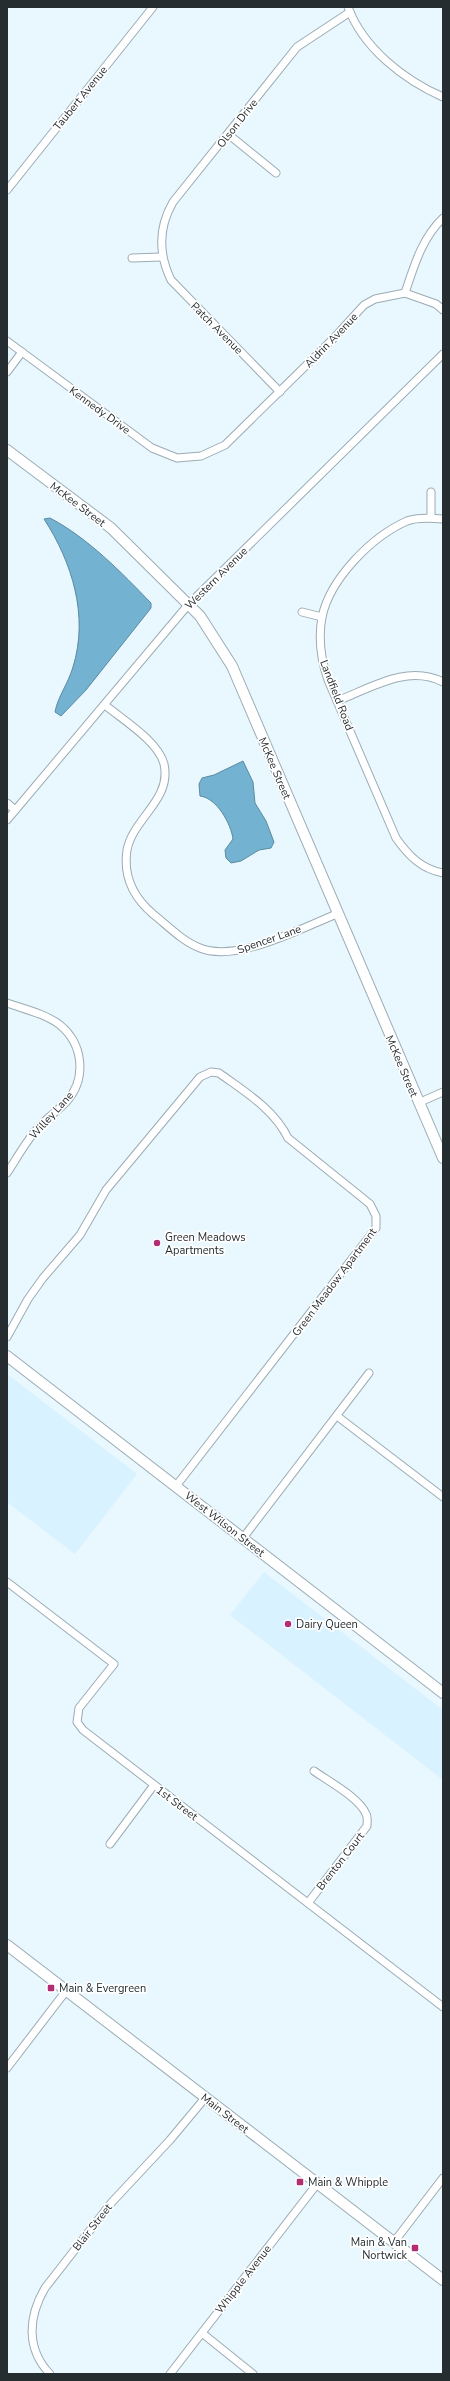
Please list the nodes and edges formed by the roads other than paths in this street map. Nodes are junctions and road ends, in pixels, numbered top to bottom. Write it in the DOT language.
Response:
graph roads {
  1 [pos="153,7"];
  2 [pos="349,10"];
  3 [pos="443,97"];
  4 [pos="228,134"];
  5 [pos="276,173"];
  6 [pos="7,190"];
  7 [pos="443,218"];
  8 [pos="162,257"];
  9 [pos="132,258"];
  10 [pos="405,293"];
  11 [pos="443,310"];
  12 [pos="7,341"];
  13 [pos="22,352"];
  14 [pos="443,354"];
  15 [pos="7,372"];
  16 [pos="280,392"];
  17 [pos="7,450"];
  18 [pos="201,456"];
  19 [pos="431,492"];
  20 [pos="432,518"];
  21 [pos="443,519"];
  22 [pos="188,605"];
  23 [pos="302,612"];
  24 [pos="322,617"];
  25 [pos="443,682"];
  26 [pos="337,701"];
  27 [pos="106,705"];
  28 [pos="7,803"];
  29 [pos="15,810"];
  30 [pos="7,820"];
  31 [pos="443,873"];
  32 [pos="337,914"];
  33 [pos="7,1003"];
  34 [pos="443,1092"];
  35 [pos="418,1103"];
  36 [pos="443,1158"];
  37 [pos="7,1173"];
  38 [pos="7,1337"];
  39 [pos="7,1356"];
  40 [pos="369,1374"];
  41 [pos="337,1416"];
  42 [pos="176,1486"];
  43 [pos="443,1497"];
  44 [pos="243,1538"];
  45 [pos="7,1582"];
  46 [pos="443,1693"];
  47 [pos="314,1771"];
  48 [pos="154,1785"];
  49 [pos="110,1844"];
  50 [pos="308,1903"];
  51 [pos="7,1945"];
  52 [pos="66,1991"];
  53 [pos="443,2007"];
  54 [pos="7,2068"];
  55 [pos="205,2098"];
  56 [pos="443,2178"];
  57 [pos="317,2184"];
  58 [pos="394,2242"];
  59 [pos="443,2280"];
  60 [pos="202,2333"];
  61 [pos="50,2374"];
  62 [pos="170,2374"];
  63 [pos="253,2374"];
  1 -- 6 [label="street, Taubert Avenue"];
  2 -- 3 [label="street"];
  2 -- 4 [label="street, Olson Drive"];
  4 -- 5 [label="street"];
  4 -- 8 [label="street, Olson Drive"];
  7 -- 10 [label="street"];
  8 -- 9 [label="street"];
  8 -- 16 [label="street, Patch Avenue"];
  10 -- 11 [label="street"];
  10 -- 16 [label="street, Aldrin Avenue"];
  12 -- 13 [label="street, Kennedy Drive"];
  13 -- 15 [label="street"];
  13 -- 18 [label="street, Kennedy Drive"];
  14 -- 22 [label="street, Western Avenue"];
  16 -- 18 [label="street, Aldrin Avenue"];
  17 -- 22 [label="main road, McKee Street"];
  19 -- 20 [label="street"];
  20 -- 21 [label="street, Landfield Road"];
  20 -- 24 [label="street, Landfield Road"];
  22 -- 27 [label="street, Western Avenue"];
  22 -- 32 [label="main road, McKee Street"];
  23 -- 24 [label="street"];
  24 -- 26 [label="street, Landfield Road"];
  25 -- 26 [label="street"];
  26 -- 31 [label="street, Landfield Road"];
  27 -- 29 [label="street, Western Avenue"];
  27 -- 32 [label="street, Spencer Lane"];
  28 -- 29 [label="street"];
  29 -- 30 [label="street, Western Avenue"];
  32 -- 35 [label="main road, McKee Street"];
  33 -- 37 [label="street, Willey Lane"];
  34 -- 35 [label="street"];
  35 -- 36 [label="main road, McKee Street"];
  38 -- 42 [label="street, Green Meadow Apartment"];
  39 -- 42 [label="main road, West Wilson Street"];
  40 -- 41 [label="street"];
  41 -- 43 [label="street"];
  41 -- 44 [label="street"];
  42 -- 44 [label="main road, West Wilson Street"];
  44 -- 46 [label="main road, West Wilson Street"];
  45 -- 48 [label="street, 1st Street"];
  47 -- 50 [label="street, Brenton Court"];
  48 -- 49 [label="street"];
  48 -- 50 [label="street, 1st Street"];
  50 -- 53 [label="street, 1st Street"];
  51 -- 52 [label="main road, Main Street"];
  52 -- 54 [label="street"];
  52 -- 55 [label="main road, Main Street"];
  55 -- 57 [label="main road, Main Street"];
  55 -- 61 [label="street, Blair Street"];
  56 -- 58 [label="street"];
  57 -- 58 [label="main road, Main Street"];
  57 -- 60 [label="street, Whipple Avenue"];
  58 -- 59 [label="main road, Main Street"];
  60 -- 62 [label="street, Whipple Avenue"];
  60 -- 63 [label="street"];
}
